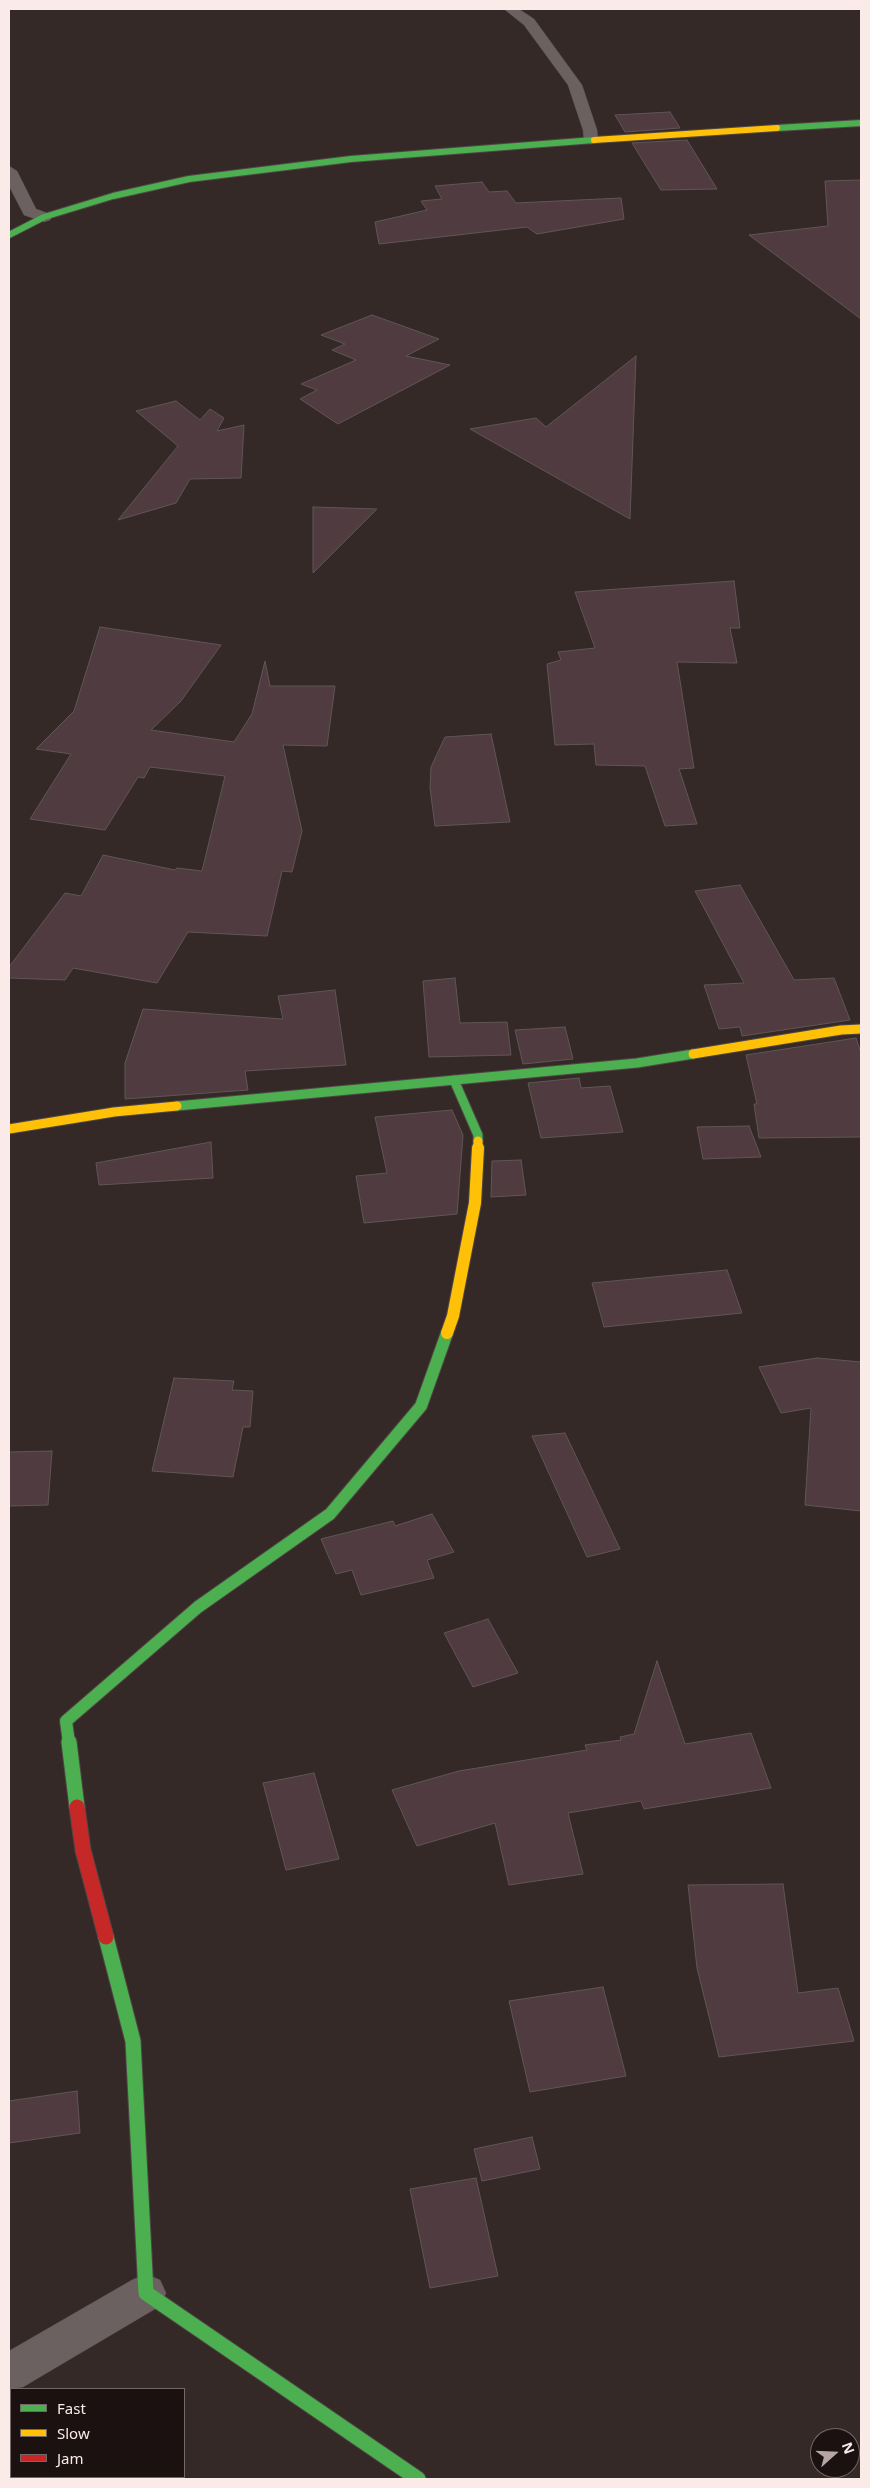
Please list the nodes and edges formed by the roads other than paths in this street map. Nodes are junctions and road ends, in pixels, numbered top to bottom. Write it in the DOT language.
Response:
graph roads {
  1 [pos="511,9"];
  2 [pos="861,123"];
  3 [pos="591,140"];
  4 [pos="9,171"];
  5 [pos="44,217"];
  6 [pos="9,235"];
  7 [pos="861,1029"];
  8 [pos="454,1080"];
  9 [pos="9,1129"];
  10 [pos="146,2293"];
  11 [pos="9,2373"];
  12 [pos="418,2479"];
  1 -- 3 [label="street"];
  2 -- 3 [label="street"];
  3 -- 5 [label="street"];
  4 -- 5 [label="street"];
  5 -- 6 [label="street"];
  7 -- 8 [label="street"];
  8 -- 9 [label="street"];
  8 -- 10 [label="street"];
  10 -- 11 [label="street"];
  10 -- 12 [label="street"];
}
